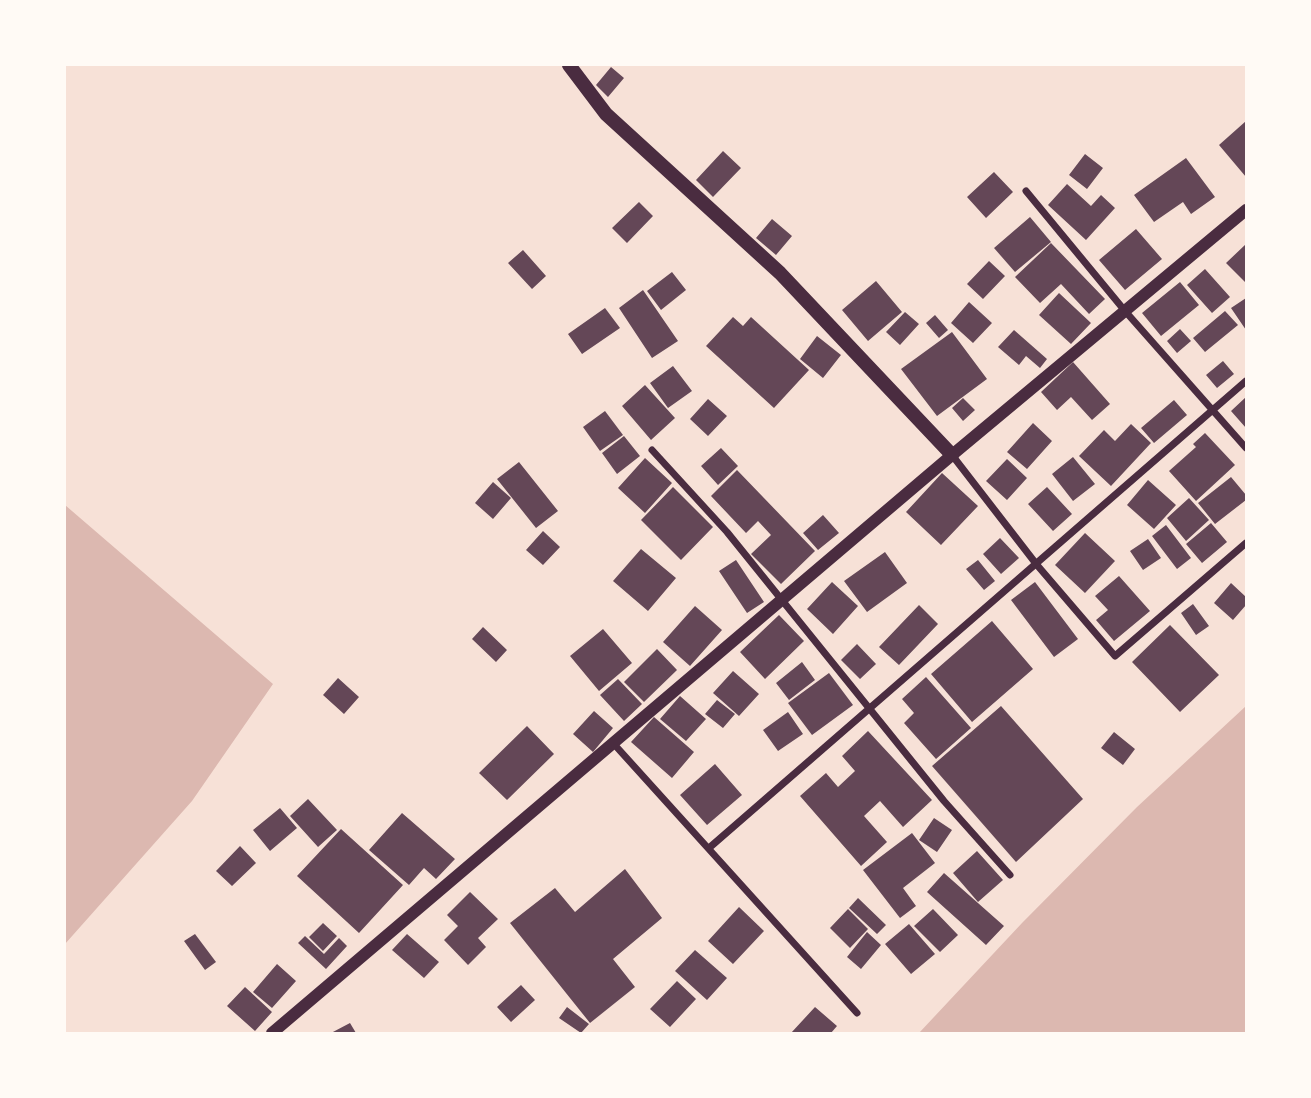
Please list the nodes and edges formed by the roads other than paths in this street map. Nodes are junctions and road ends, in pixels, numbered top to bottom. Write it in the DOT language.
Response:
graph roads {
  1 [pos="569,65"];
  2 [pos="1026,191"];
  3 [pos="1246,210"];
  4 [pos="1125,311"];
  5 [pos="1246,381"];
  6 [pos="1214,409"];
  7 [pos="1246,448"];
  8 [pos="652,450"];
  9 [pos="952,455"];
  10 [pos="1246,543"];
  11 [pos="1037,565"];
  12 [pos="782,600"];
  13 [pos="870,707"];
  14 [pos="613,743"];
  15 [pos="709,848"];
  16 [pos="1010,875"];
  17 [pos="857,1013"];
  18 [pos="272,1033"];
  1 -- 9 [label="main road"];
  2 -- 4 [label="street"];
  3 -- 4 [label="street"];
  4 -- 6 [label="street"];
  4 -- 9 [label="street"];
  5 -- 6 [label="street"];
  6 -- 7 [label="street"];
  6 -- 11 [label="street"];
  8 -- 12 [label="street"];
  9 -- 11 [label="street"];
  9 -- 12 [label="street"];
  10 -- 11 [label="street"];
  11 -- 13 [label="street"];
  12 -- 13 [label="street"];
  12 -- 14 [label="street"];
  13 -- 15 [label="street"];
  13 -- 16 [label="street"];
  14 -- 15 [label="street"];
  14 -- 18 [label="street"];
  15 -- 17 [label="street"];
}
